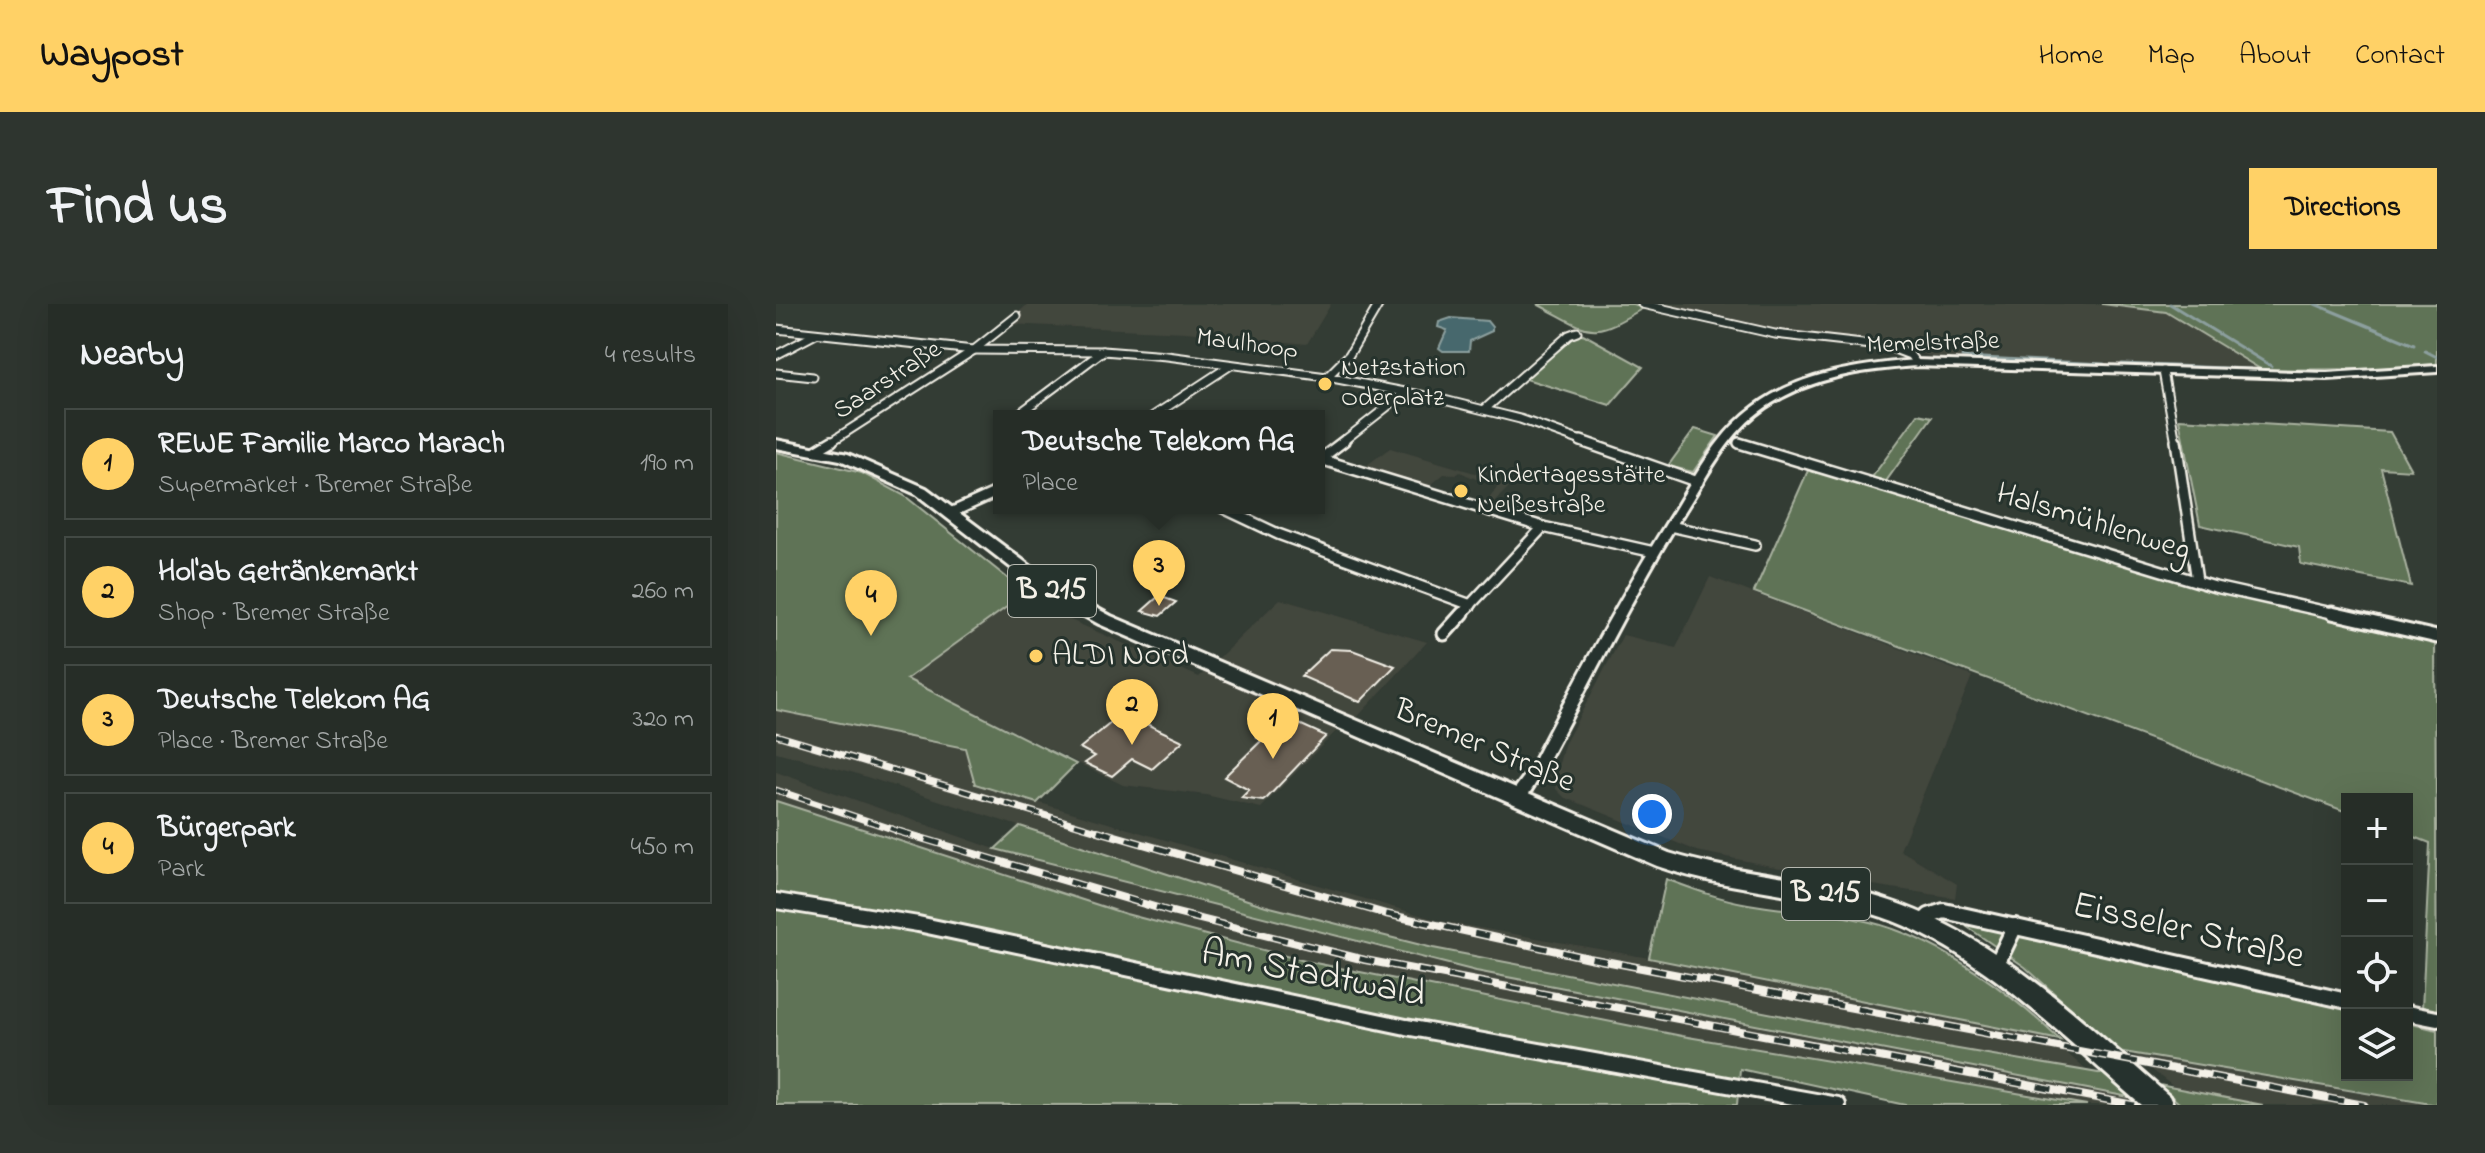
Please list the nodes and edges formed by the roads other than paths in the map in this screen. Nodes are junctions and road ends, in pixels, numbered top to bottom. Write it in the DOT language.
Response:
graph roads {
  1 [pos="1379,304"];
  2 [pos="1642,304"];
  3 [pos="1017,316"];
  4 [pos="776,329"];
  5 [pos="1577,332"];
  6 [pos="816,333"];
  7 [pos="974,350"];
  8 [pos="1103,351"];
  9 [pos="776,355"];
  10 [pos="1916,363"];
  11 [pos="1231,365"];
  12 [pos="2436,369"];
  13 [pos="2163,371"];
  14 [pos="776,373"];
  15 [pos="813,377"];
  16 [pos="1327,377"];
  17 [pos="1406,392"];
  18 [pos="1485,409"];
  19 [pos="1024,410"];
  20 [pos="1162,410"];
  21 [pos="1739,443"];
  22 [pos="776,444"];
  23 [pos="817,450"];
  24 [pos="1325,456"];
  25 [pos="1325,462"];
  26 [pos="1698,482"];
  27 [pos="993,494"];
  28 [pos="950,513"];
  29 [pos="1244,514"];
  30 [pos="1670,526"];
  31 [pos="1543,527"];
  32 [pos="1755,545"];
  33 [pos="1654,552"];
  34 [pos="2197,581"];
  35 [pos="1471,605"];
  36 [pos="1444,634"];
  37 [pos="2437,637"];
  38 [pos="1516,798"];
  39 [pos="776,901"];
  40 [pos="1922,923"];
  41 [pos="2015,926"];
  42 [pos="1995,968"];
  43 [pos="2341,1000"];
  44 [pos="2413,1014"];
  45 [pos="2437,1019"];
  46 [pos="1838,1105"];
  47 [pos="2160,1105"];
  1 -- 16 [label="street"];
  2 -- 10 [label="street"];
  3 -- 7 [label="street, Saarstraße"];
  4 -- 6 [label="street, Maulhoop"];
  5 -- 18 [label="street"];
  6 -- 7 [label="street, Maulhoop"];
  6 -- 9 [label="street"];
  7 -- 8 [label="street, Maulhoop"];
  7 -- 23 [label="street, Saarstraße"];
  8 -- 11 [label="street, Maulhoop"];
  8 -- 19 [label="street"];
  10 -- 13 [label="street, Memelstraße"];
  10 -- 26 [label="street, Memelstraße"];
  11 -- 16 [label="street, Maulhoop"];
  11 -- 20 [label="street"];
  12 -- 13 [label="street, Memelstraße"];
  13 -- 34 [label="street"];
  14 -- 15 [label="street"];
  16 -- 17 [label="street, Maulhoop"];
  17 -- 18 [label="street, Maulhoop"];
  17 -- 24 [label="street"];
  18 -- 26 [label="street, Maulhoop"];
  21 -- 34 [label="street, Halsmühlenweg"];
  22 -- 23 [label="main road, Bremer Straße / B 215"];
  23 -- 28 [label="main road, Bremer Straße / B 215"];
  25 -- 31 [label="street"];
  26 -- 30 [label="street, Memelstraße"];
  27 -- 28 [label="street"];
  28 -- 38 [label="main road, Bremer Straße / B 215"];
  29 -- 35 [label="street"];
  30 -- 32 [label="street"];
  30 -- 33 [label="street, Memelstraße"];
  31 -- 33 [label="street"];
  31 -- 35 [label="street"];
  33 -- 38 [label="street, Memelstraße"];
  34 -- 37 [label="street, Halsmühlenweg"];
  35 -- 36 [label="street"];
  38 -- 40 [label="main road, Bremer Straße / B 215"];
  39 -- 46 [label="street, Am Stadtwald"];
  40 -- 41 [label="street, Eisseler Straße"];
  40 -- 42 [label="main road, Bremer Straße / B 215"];
  41 -- 42 [label="street"];
  41 -- 43 [label="street, Eisseler Straße"];
  42 -- 47 [label="main road, Bremer Straße / B 215"];
  44 -- 45 [label="street"];
}
